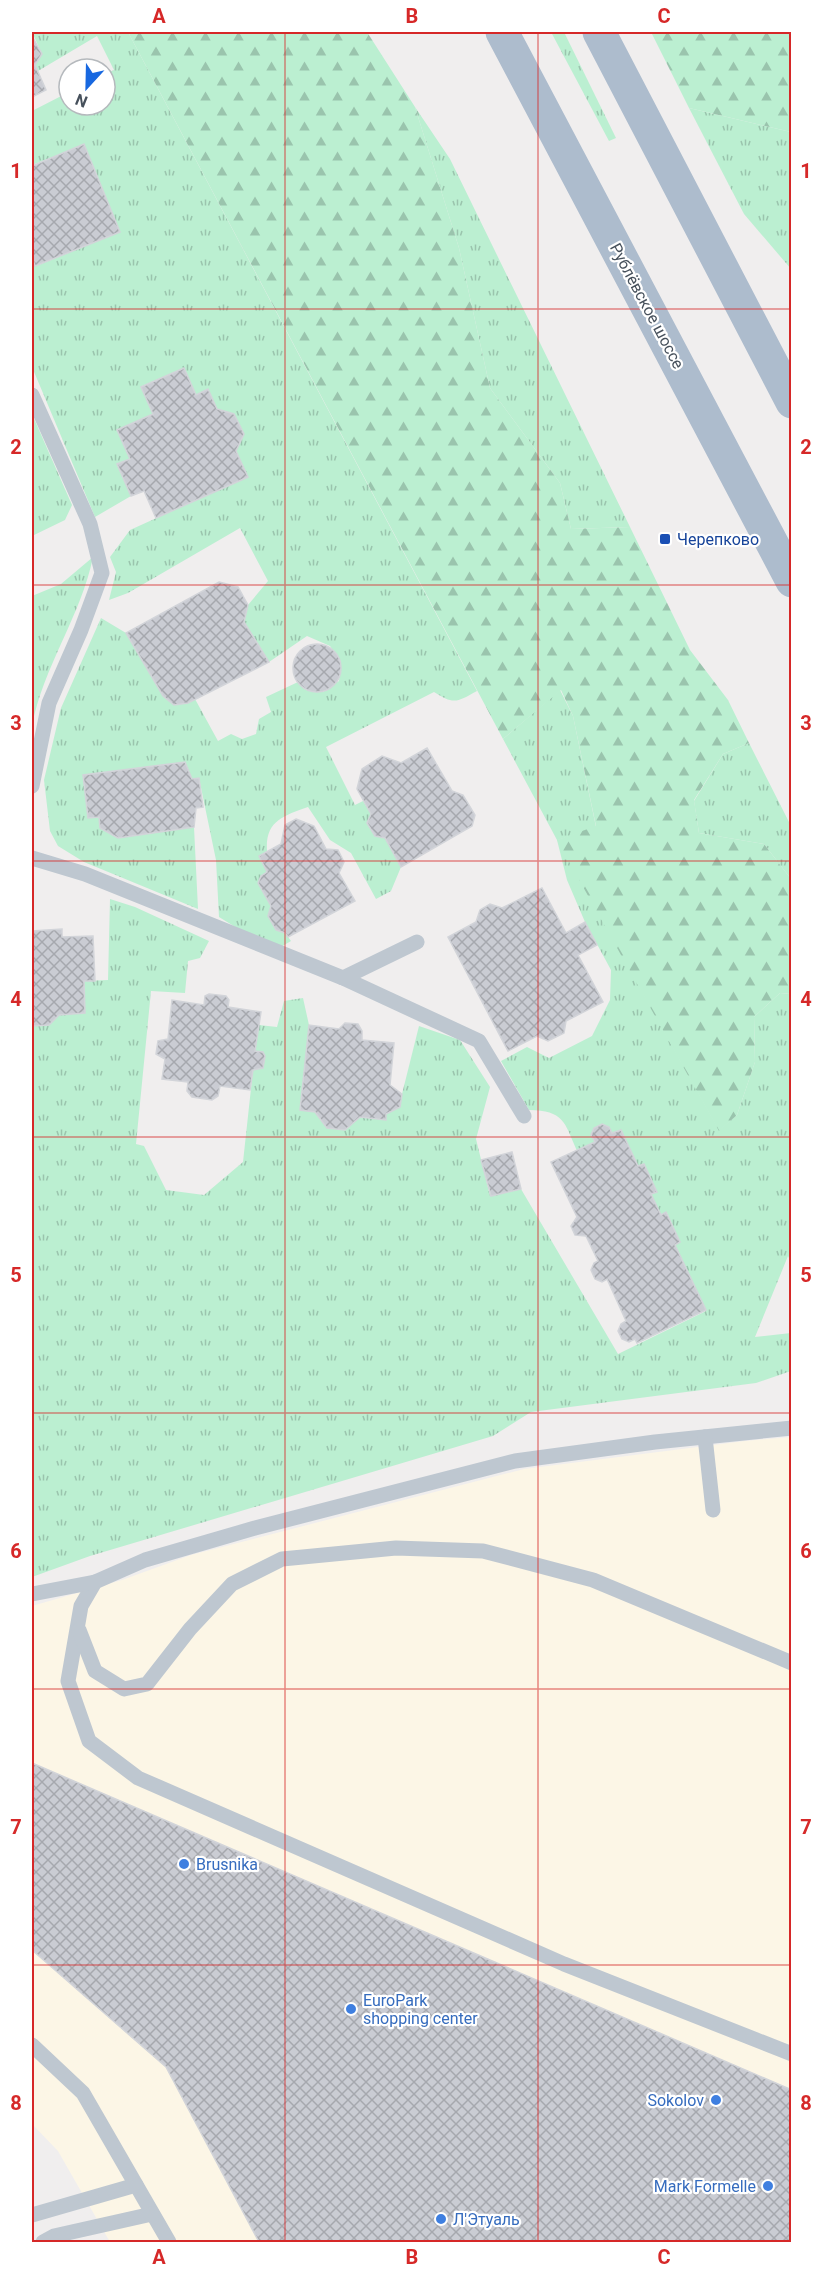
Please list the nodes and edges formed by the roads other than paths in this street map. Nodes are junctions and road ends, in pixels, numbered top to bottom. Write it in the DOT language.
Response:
graph roads {
  1 [pos="502,32"];
  2 [pos="599,32"];
  3 [pos="32,395"];
  4 [pos="792,402"];
  5 [pos="792,581"];
  6 [pos="32,786"];
  7 [pos="32,858"];
  8 [pos="417,942"];
  9 [pos="343,978"];
  10 [pos="524,1116"];
  11 [pos="792,1428"];
  12 [pos="705,1437"];
  13 [pos="713,1510"];
  14 [pos="94,1582"];
  15 [pos="32,1593"];
  16 [pos="79,1630"];
  17 [pos="792,1663"];
  18 [pos="32,2045"];
  19 [pos="792,2054"];
  20 [pos="136,2185"];
  21 [pos="152,2214"];
  22 [pos="32,2215"];
  23 [pos="43,2242"];
  24 [pos="169,2242"];
  1 -- 5 [label="main road, Рублёвское шоссе"];
  2 -- 4 [label="main road"];
  3 -- 6 [label="lane"];
  7 -- 9 [label="lane"];
  8 -- 9 [label="lane"];
  9 -- 10 [label="lane"];
  11 -- 12 [label="lane"];
  12 -- 13 [label="lane"];
  12 -- 14 [label="lane"];
  14 -- 15 [label="lane"];
  14 -- 16 [label="lane"];
  16 -- 17 [label="lane"];
  16 -- 19 [label="lane"];
  18 -- 20 [label="lane"];
  20 -- 21 [label="lane"];
  20 -- 22 [label="lane"];
  21 -- 23 [label="lane"];
  21 -- 24 [label="lane"];
}
